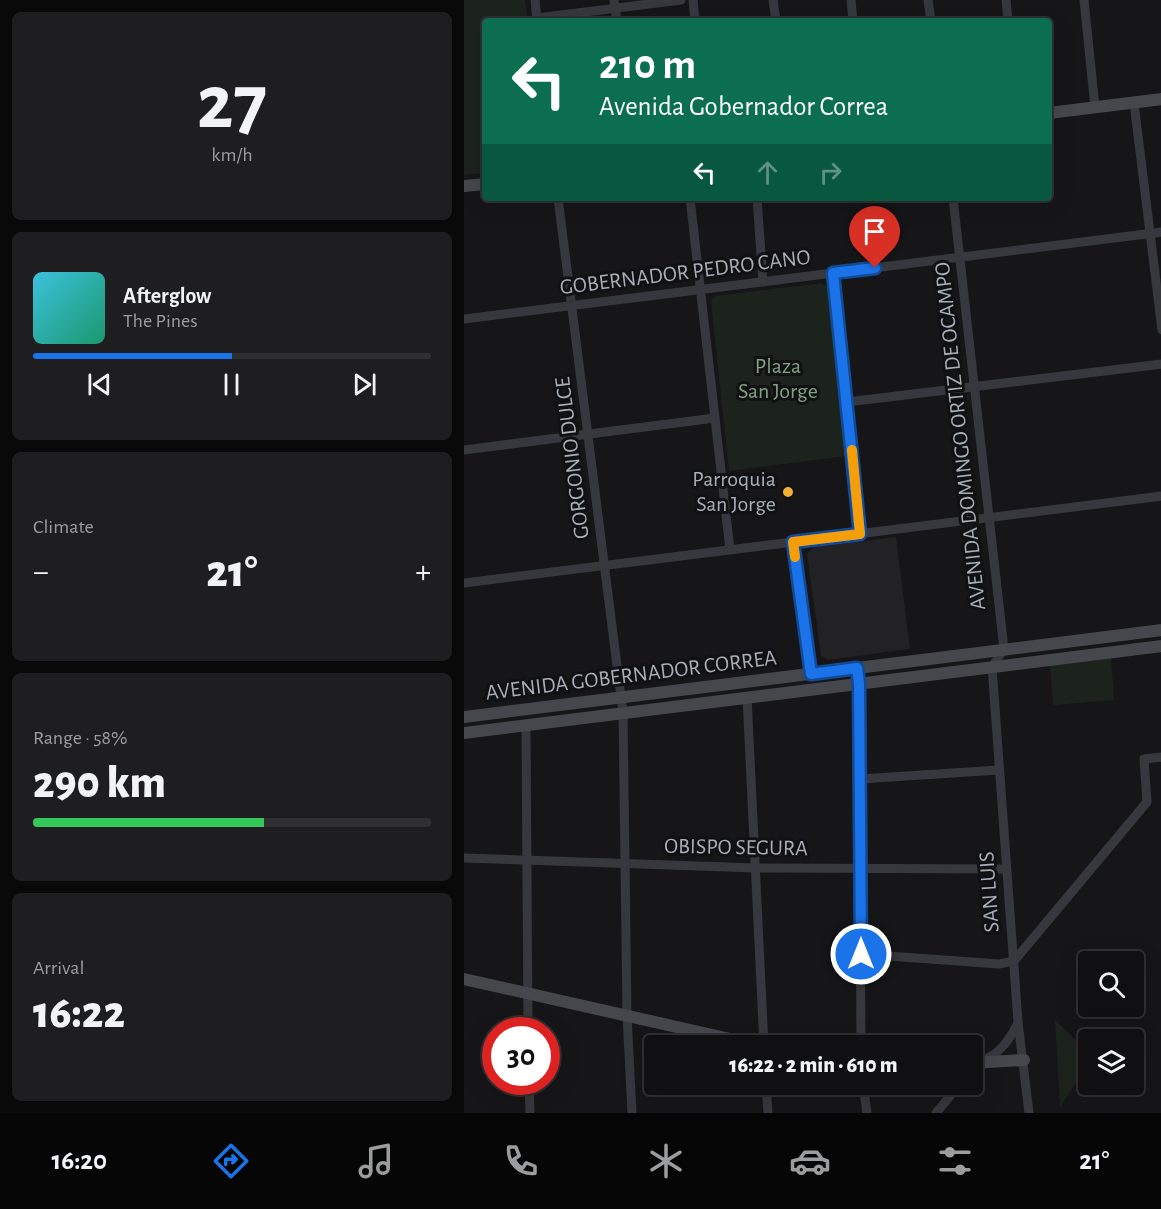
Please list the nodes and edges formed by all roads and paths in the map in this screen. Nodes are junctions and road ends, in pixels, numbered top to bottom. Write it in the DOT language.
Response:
graph roads {
  1 [pos="535,0"];
  2 [pos="681,0"];
  3 [pos="693,0"];
  4 [pos="773,0"];
  5 [pos="851,0"];
  6 [pos="928,0"];
  7 [pos="1006,0"];
  8 [pos="1084,0"];
  9 [pos="614,4"];
  10 [pos="537,18"];
  11 [pos="542,18"];
  12 [pos="695,18"];
  13 [pos="776,18"];
  14 [pos="853,18"];
  15 [pos="931,18"];
  16 [pos="1008,18"];
  17 [pos="1162,99"];
  18 [pos="1134,103"];
  19 [pos="1095,107"];
  20 [pos="1052,113"];
  21 [pos="482,184"];
  22 [pos="464,186"];
  23 [pos="558,201"];
  24 [pos="690,201"];
  25 [pos="757,201"];
  26 [pos="953,201"];
  27 [pos="1162,232"];
  28 [pos="1150,233"];
  29 [pos="959,257"];
  30 [pos="833,273"];
  31 [pos="763,282"];
  32 [pos="700,290"];
  33 [pos="572,306"];
  34 [pos="464,319"];
  35 [pos="1162,330"];
  36 [pos="1162,364"];
  37 [pos="974,387"];
  38 [pos="847,402"];
  39 [pos="715,418"];
  40 [pos="589,434"];
  41 [pos="464,450"];
  42 [pos="1162,496"];
  43 [pos="989,518"];
  44 [pos="860,534"];
  45 [pos="793,542"];
  46 [pos="730,550"];
  47 [pos="604,565"];
  48 [pos="464,583"];
  49 [pos="1162,630"];
  50 [pos="1162,646"];
  51 [pos="1004,649"];
  52 [pos="992,667"];
  53 [pos="857,668"];
  54 [pos="811,674"];
  55 [pos="859,683"];
  56 [pos="747,697"];
  57 [pos="621,698"];
  58 [pos="623,713"];
  59 [pos="464,717"];
  60 [pos="526,725"];
  61 [pos="464,733"];
  62 [pos="1162,757"];
  63 [pos="999,770"];
  64 [pos="860,779"];
  65 [pos="464,858"];
  66 [pos="528,860"];
  67 [pos="625,863"];
  68 [pos="756,868"];
  69 [pos="861,869"];
  70 [pos="1006,869"];
  71 [pos="861,954"];
  72 [pos="1014,961"];
  73 [pos="464,979"];
  74 [pos="528,993"];
  75 [pos="627,1015"];
  76 [pos="528,1017"];
  77 [pos="1018,1022"];
  78 [pos="714,1035"];
  79 [pos="762,1035"];
  80 [pos="861,1035"];
  81 [pos="983,1060"];
  82 [pos="1024,1060"];
  83 [pos="983,1064"];
  84 [pos="529,1095"];
  85 [pos="767,1095"];
  86 [pos="865,1095"];
  87 [pos="951,1095"];
  88 [pos="530,1113"];
  89 [pos="632,1113"];
  90 [pos="768,1113"];
  91 [pos="867,1113"];
  92 [pos="936,1113"];
  93 [pos="1029,1113"];
  1 -- 10 [label="street"];
  2 -- 9 [label="street"];
  3 -- 12 [label="street"];
  4 -- 13 [label="street"];
  5 -- 14 [label="street"];
  6 -- 15 [label="street"];
  7 -- 16 [label="street"];
  8 -- 19 [label="street"];
  9 -- 11 [label="street"];
  17 -- 18 [label="main road"];
  18 -- 19 [label="main road"];
  18 -- 28 [label="street"];
  19 -- 20 [label="main road"];
  21 -- 22 [label="main road"];
  23 -- 33 [label="street, GORGONIO DULCE"];
  24 -- 32 [label="street"];
  25 -- 31 [label="street"];
  26 -- 29 [label="street, AVENIDA DOMINGO ORTIZ DE OCAMPO"];
  27 -- 28 [label="street, GOBERNADOR PEDRO CANO"];
  28 -- 29 [label="street, GOBERNADOR PEDRO CANO"];
  28 -- 35 [label="street"];
  29 -- 30 [label="street, GOBERNADOR PEDRO CANO"];
  29 -- 37 [label="street, AVENIDA DOMINGO ORTIZ DE OCAMPO"];
  30 -- 31 [label="street, GOBERNADOR PEDRO CANO"];
  30 -- 38 [label="street"];
  31 -- 32 [label="street, GOBERNADOR PEDRO CANO"];
  32 -- 33 [label="street, GOBERNADOR PEDRO CANO"];
  32 -- 39 [label="street"];
  33 -- 34 [label="street, GOBERNADOR PEDRO CANO"];
  33 -- 40 [label="street, GORGONIO DULCE"];
  36 -- 37 [label="street"];
  37 -- 38 [label="street"];
  37 -- 43 [label="street, AVENIDA DOMINGO ORTIZ DE OCAMPO"];
  38 -- 44 [label="street"];
  39 -- 40 [label="street"];
  39 -- 46 [label="street"];
  40 -- 41 [label="street"];
  40 -- 47 [label="street, GORGONIO DULCE"];
  42 -- 43 [label="street"];
  43 -- 44 [label="street"];
  43 -- 51 [label="street, AVENIDA DOMINGO ORTIZ DE OCAMPO"];
  44 -- 45 [label="street"];
  45 -- 46 [label="street"];
  45 -- 54 [label="street"];
  46 -- 47 [label="street"];
  47 -- 48 [label="street"];
  47 -- 57 [label="street, GORGONIO DULCE"];
  49 -- 51 [label="main road, AVENIDA GOBERNADOR CORREA"];
  50 -- 52 [label="main road, AVENIDA GOBERNADOR CORREA"];
  51 -- 52 [label="street"];
  51 -- 53 [label="main road, AVENIDA GOBERNADOR CORREA"];
  52 -- 55 [label="main road, AVENIDA GOBERNADOR CORREA"];
  52 -- 63 [label="street, SAN LUIS"];
  53 -- 54 [label="main road, AVENIDA GOBERNADOR CORREA"];
  53 -- 55 [label="street"];
  54 -- 57 [label="main road, AVENIDA GOBERNADOR CORREA"];
  55 -- 56 [label="main road, AVENIDA GOBERNADOR CORREA"];
  55 -- 64 [label="street"];
  56 -- 58 [label="main road, AVENIDA GOBERNADOR CORREA"];
  56 -- 68 [label="street"];
  57 -- 58 [label="street, GORGONIO DULCE"];
  57 -- 59 [label="main road, AVENIDA GOBERNADOR CORREA"];
  58 -- 60 [label="main road, AVENIDA GOBERNADOR CORREA"];
  58 -- 67 [label="street, GORGONIO DULCE"];
  60 -- 61 [label="main road, AVENIDA GOBERNADOR CORREA"];
  60 -- 66 [label="street"];
  62 -- 72 [label="street"];
  63 -- 64 [label="street"];
  63 -- 70 [label="street, SAN LUIS"];
  64 -- 69 [label="street"];
  65 -- 66 [label="street, OBISPO SEGURA"];
  66 -- 67 [label="street, OBISPO SEGURA"];
  66 -- 74 [label="street"];
  67 -- 68 [label="street, OBISPO SEGURA"];
  67 -- 75 [label="street, GORGONIO DULCE"];
  68 -- 69 [label="street, OBISPO SEGURA"];
  68 -- 79 [label="street"];
  69 -- 70 [label="street, OBISPO SEGURA"];
  69 -- 71 [label="street"];
  70 -- 72 [label="street, SAN LUIS"];
  71 -- 72 [label="street"];
  71 -- 80 [label="street"];
  72 -- 77 [label="street, SAN LUIS"];
  73 -- 74 [label="main road"];
  74 -- 75 [label="main road"];
  74 -- 76 [label="street"];
  75 -- 78 [label="main road"];
  75 -- 89 [label="street, GORGONIO DULCE"];
  77 -- 81 [label="street"];
  77 -- 82 [label="street, SAN LUIS"];
  82 -- 83 [label="main road"];
  82 -- 93 [label="street, SAN LUIS"];
  84 -- 88 [label="street"];
  85 -- 90 [label="street"];
  86 -- 91 [label="street"];
  87 -- 92 [label="street"];
}
